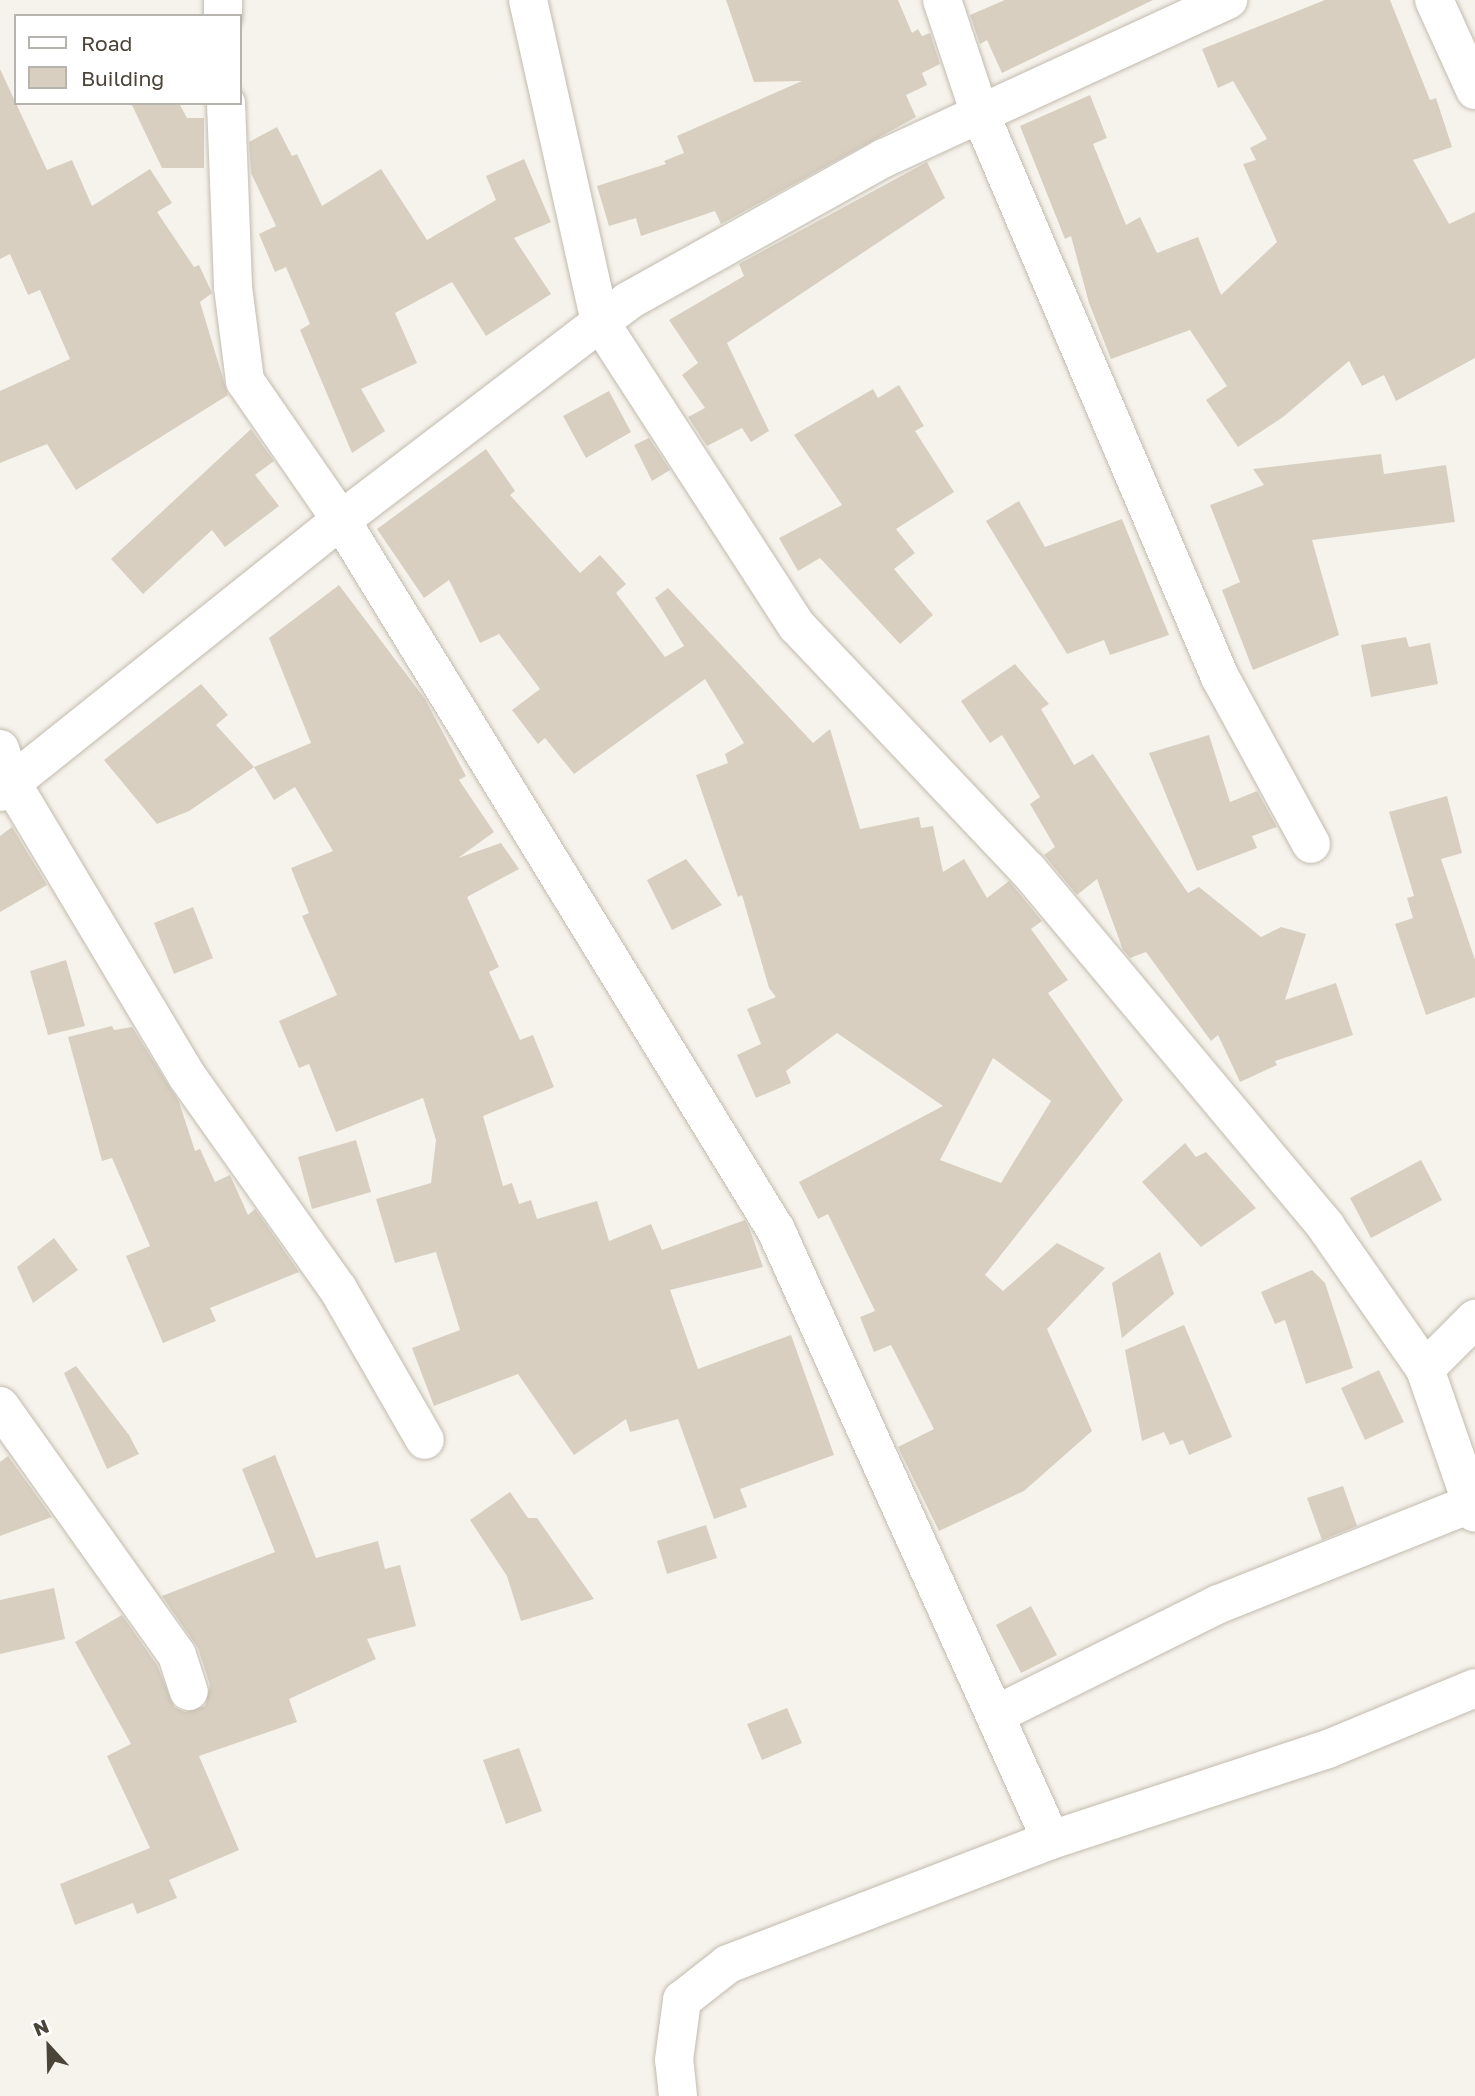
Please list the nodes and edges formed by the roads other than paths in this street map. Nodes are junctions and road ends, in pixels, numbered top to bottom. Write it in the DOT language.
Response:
graph roads {
  1 [pos="528,0"];
  2 [pos="942,0"];
  3 [pos="1228,0"];
  4 [pos="1434,0"];
  5 [pos="1475,90"];
  6 [pos="226,105"];
  7 [pos="979,111"];
  8 [pos="600,322"];
  9 [pos="341,520"];
  10 [pos="4,774"];
  11 [pos="1311,844"];
  12 [pos="1475,1319"];
  13 [pos="1424,1369"];
  14 [pos="0,1406"];
  15 [pos="425,1440"];
  16 [pos="1474,1506"];
  17 [pos="1475,1688"];
  18 [pos="189,1692"];
  19 [pos="995,1715"];
  20 [pos="1051,1840"];
  21 [pos="678,2096"];
  1 -- 8 [label="street"];
  2 -- 7 [label="street"];
  3 -- 7 [label="street"];
  4 -- 5 [label="street"];
  6 -- 9 [label="street"];
  7 -- 8 [label="street"];
  7 -- 11 [label="street"];
  8 -- 9 [label="street"];
  8 -- 13 [label="street"];
  9 -- 10 [label="street"];
  9 -- 19 [label="street"];
  10 -- 15 [label="street"];
  12 -- 13 [label="street"];
  13 -- 16 [label="street"];
  14 -- 18 [label="street"];
  16 -- 19 [label="street"];
  17 -- 20 [label="street"];
  19 -- 20 [label="street"];
  20 -- 21 [label="street"];
}
